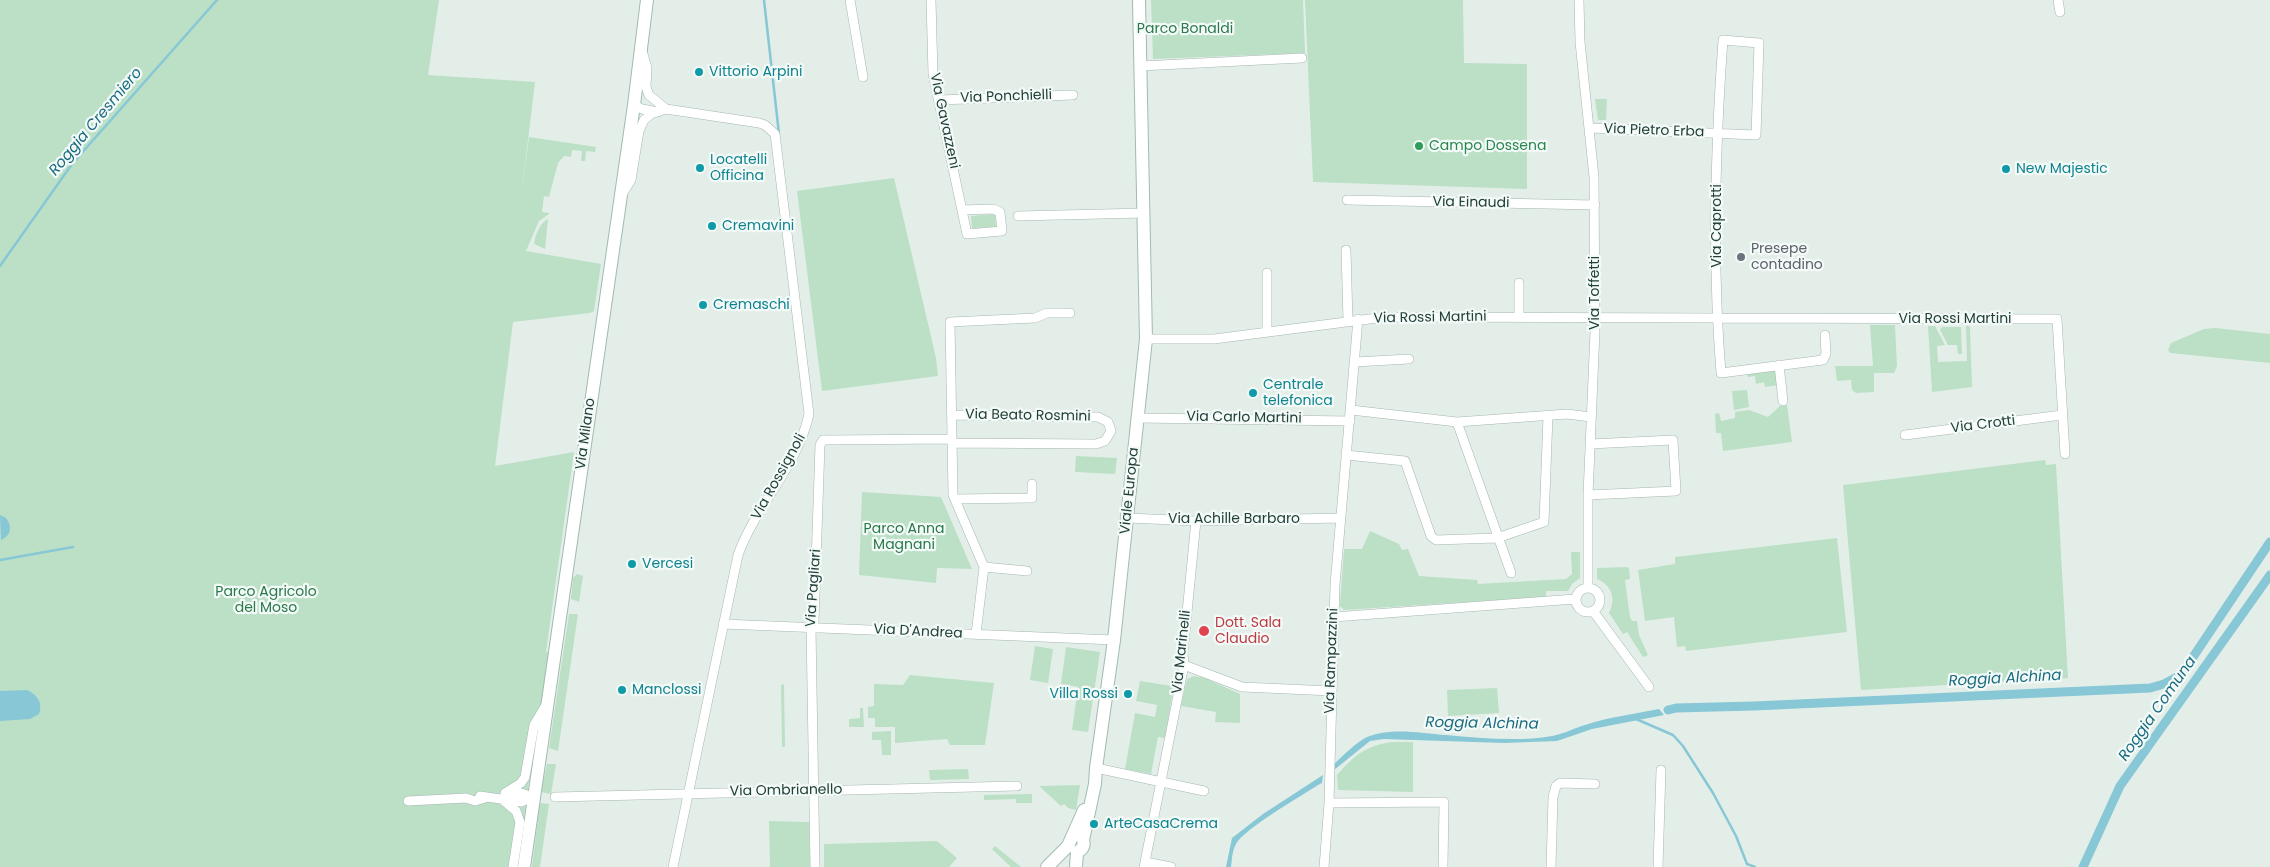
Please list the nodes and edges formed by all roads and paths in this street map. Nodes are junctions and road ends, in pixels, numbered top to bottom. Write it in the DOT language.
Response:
graph roads {
  1 [pos="647,0"];
  2 [pos="850,0"];
  3 [pos="931,0"];
  4 [pos="1138,0"];
  5 [pos="1579,0"];
  6 [pos="2058,0"];
  7 [pos="2060,12"];
  8 [pos="642,49"];
  9 [pos="1302,58"];
  10 [pos="1140,66"];
  11 [pos="863,77"];
  12 [pos="1072,95"];
  13 [pos="939,100"];
  14 [pos="634,105"];
  15 [pos="661,108"];
  16 [pos="1590,128"];
  17 [pos="1717,133"];
  18 [pos="621,197"];
  19 [pos="1347,200"];
  20 [pos="1595,205"];
  21 [pos="962,210"];
  22 [pos="1144,213"];
  23 [pos="1018,216"];
  24 [pos="1346,250"];
  25 [pos="1267,273"];
  26 [pos="1519,283"];
  27 [pos="1070,313"];
  28 [pos="1518,317"];
  29 [pos="1595,317"];
  30 [pos="1358,319"];
  31 [pos="1716,319"];
  32 [pos="1348,321"];
  33 [pos="1267,331"];
  34 [pos="1826,335"];
  35 [pos="1146,339"];
  36 [pos="1409,359"];
  37 [pos="1355,362"];
  38 [pos="1778,365"];
  39 [pos="1783,401"];
  40 [pos="1351,410"];
  41 [pos="952,415"];
  42 [pos="2062,415"];
  43 [pos="1548,416"];
  44 [pos="1591,417"];
  45 [pos="1138,418"];
  46 [pos="1350,420"];
  47 [pos="1458,422"];
  48 [pos="1905,435"];
  49 [pos="952,441"];
  50 [pos="1590,444"];
  51 [pos="2065,454"];
  52 [pos="1346,455"];
  53 [pos="1032,484"];
  54 [pos="1588,495"];
  55 [pos="954,499"];
  56 [pos="1128,518"];
  57 [pos="1340,518"];
  58 [pos="1196,521"];
  59 [pos="1497,538"];
  60 [pos="984,567"];
  61 [pos="1027,571"];
  62 [pos="1511,573"];
  63 [pos="1588,588"];
  64 [pos="1575,599"];
  65 [pos="1593,611"];
  66 [pos="1334,617"];
  67 [pos="723,624"];
  68 [pos="810,627"];
  69 [pos="976,634"];
  70 [pos="1114,640"];
  71 [pos="1184,665"];
  72 [pos="1649,687"];
  73 [pos="1332,691"];
  74 [pos="547,702"];
  75 [pos="1096,768"];
  76 [pos="1661,770"];
  77 [pos="1161,781"];
  78 [pos="1595,784"];
  79 [pos="1017,786"];
  80 [pos="813,790"];
  81 [pos="1204,790"];
  82 [pos="688,793"];
  83 [pos="533,797"];
  84 [pos="555,797"];
  85 [pos="502,798"];
  86 [pos="408,801"];
  87 [pos="1328,803"];
  88 [pos="1075,844"];
  89 [pos="1144,864"];
  90 [pos="513,867"];
  91 [pos="524,867"];
  92 [pos="673,867"];
  93 [pos="815,867"];
  94 [pos="1047,867"];
  95 [pos="1076,867"];
  96 [pos="1171,867"];
  97 [pos="1324,867"];
  98 [pos="1443,867"];
  99 [pos="1551,867"];
  100 [pos="1658,867"];
  1 -- 8 [label="street, Via Milano"];
  2 -- 11 [label="street"];
  3 -- 13 [label="street, Via Gavazzeni"];
  4 -- 10 [label="street, Viale Europa"];
  5 -- 16 [label="street, Via Toffetti"];
  6 -- 7 [label="street"];
  8 -- 14 [label="street, Via Milano"];
  8 -- 15 [label="street"];
  9 -- 10 [label="street"];
  10 -- 22 [label="street, Viale Europa"];
  12 -- 13 [label="street, Via Ponchielli"];
  13 -- 21 [label="street, Via Gavazzeni"];
  14 -- 15 [label="street, Via Rossignoli"];
  14 -- 18 [label="street, Via Milano"];
  15 -- 18 [label="street"];
  15 -- 67 [label="street, Via Rossignoli"];
  16 -- 17 [label="street, Via Pietro Erba"];
  16 -- 20 [label="street, Via Toffetti"];
  17 -- 17 [label="street, Via Pietro Erba"];
  17 -- 31 [label="street, Via Caprotti"];
  18 -- 74 [label="street, Via Milano"];
  19 -- 20 [label="street, Via Einaudi"];
  20 -- 29 [label="street, Via Toffetti"];
  21 -- 21 [label="street, Via Gavazzeni"];
  22 -- 23 [label="street"];
  22 -- 35 [label="street, Viale Europa"];
  24 -- 32 [label="street"];
  25 -- 33 [label="street"];
  26 -- 28 [label="street"];
  27 -- 41 [label="street"];
  28 -- 29 [label="street, Via Rossi Martini"];
  28 -- 30 [label="street, Via Rossi Martini"];
  29 -- 31 [label="street, Via Rossi Martini"];
  29 -- 44 [label="street, Via Toffetti"];
  30 -- 32 [label="street, Via Rossi Martini"];
  30 -- 37 [label="street, Via Rampazzini"];
  31 -- 38 [label="street"];
  31 -- 42 [label="street, Via Rossi Martini"];
  32 -- 33 [label="street, Via Rossi Martini"];
  33 -- 35 [label="street, Via Rossi Martini"];
  34 -- 38 [label="street"];
  35 -- 45 [label="street, Viale Europa"];
  36 -- 37 [label="street"];
  37 -- 40 [label="street, Via Rampazzini"];
  38 -- 39 [label="street"];
  40 -- 46 [label="street, Via Rampazzini"];
  40 -- 47 [label="street"];
  41 -- 49 [label="street"];
  41 -- 49 [label="street, Via Beato Rosmini"];
  42 -- 48 [label="street, Via Crotti"];
  42 -- 51 [label="street, Via Rossi Martini"];
  43 -- 44 [label="street"];
  43 -- 47 [label="street"];
  43 -- 59 [label="street"];
  44 -- 50 [label="street, Via Toffetti"];
  45 -- 46 [label="street, Via Carlo Martini"];
  45 -- 56 [label="street, Viale Europa"];
  46 -- 52 [label="street, Via Rampazzini"];
  47 -- 59 [label="street"];
  49 -- 55 [label="street"];
  49 -- 68 [label="street, Via Pagliari"];
  50 -- 54 [label="street, Via Toffetti"];
  50 -- 54 [label="street"];
  52 -- 57 [label="street, Via Rampazzini"];
  52 -- 59 [label="street"];
  53 -- 55 [label="street"];
  54 -- 63 [label="street, Via Toffetti"];
  55 -- 60 [label="street"];
  56 -- 58 [label="street, Via Achille Barbaro"];
  56 -- 70 [label="street, Viale Europa"];
  57 -- 58 [label="street, Via Achille Barbaro"];
  57 -- 66 [label="street, Via Rampazzini"];
  58 -- 71 [label="street, Via Marinelli"];
  59 -- 62 [label="street"];
  60 -- 61 [label="street"];
  60 -- 69 [label="street"];
  63 -- 64 [label="street"];
  63 -- 65 [label="street"];
  64 -- 65 [label="street"];
  64 -- 66 [label="street"];
  65 -- 72 [label="street"];
  66 -- 73 [label="street, Via Rampazzini"];
  67 -- 68 [label="street, Via D'Andrea"];
  67 -- 82 [label="street, Via Rossignoli"];
  68 -- 69 [label="street, Via D'Andrea"];
  68 -- 80 [label="street, Via Pagliari"];
  69 -- 70 [label="street, Via D'Andrea"];
  70 -- 75 [label="street, Viale Europa"];
  71 -- 73 [label="street"];
  71 -- 77 [label="street, Via Marinelli"];
  73 -- 87 [label="street, Via Rampazzini"];
  74 -- 83 [label="street, Via Milano"];
  74 -- 85 [label="street"];
  75 -- 77 [label="street"];
  75 -- 88 [label="street, Viale Europa"];
  76 -- 100 [label="street"];
  77 -- 81 [label="street"];
  77 -- 89 [label="street, Via Marinelli"];
  78 -- 99 [label="street"];
  79 -- 80 [label="street, Via Ombrianello"];
  80 -- 82 [label="street, Via Ombrianello"];
  80 -- 93 [label="street, Via Pagliari"];
  82 -- 84 [label="street, Via Ombrianello"];
  82 -- 92 [label="street, Via Rossignoli"];
  83 -- 85 [label="street"];
  83 -- 91 [label="street, Via Milano"];
  85 -- 86 [label="street"];
  85 -- 90 [label="street"];
  87 -- 97 [label="street, Via Rampazzini"];
  87 -- 98 [label="street"];
  88 -- 94 [label="street"];
  88 -- 95 [label="street"];
  89 -- 96 [label="street"];
}
